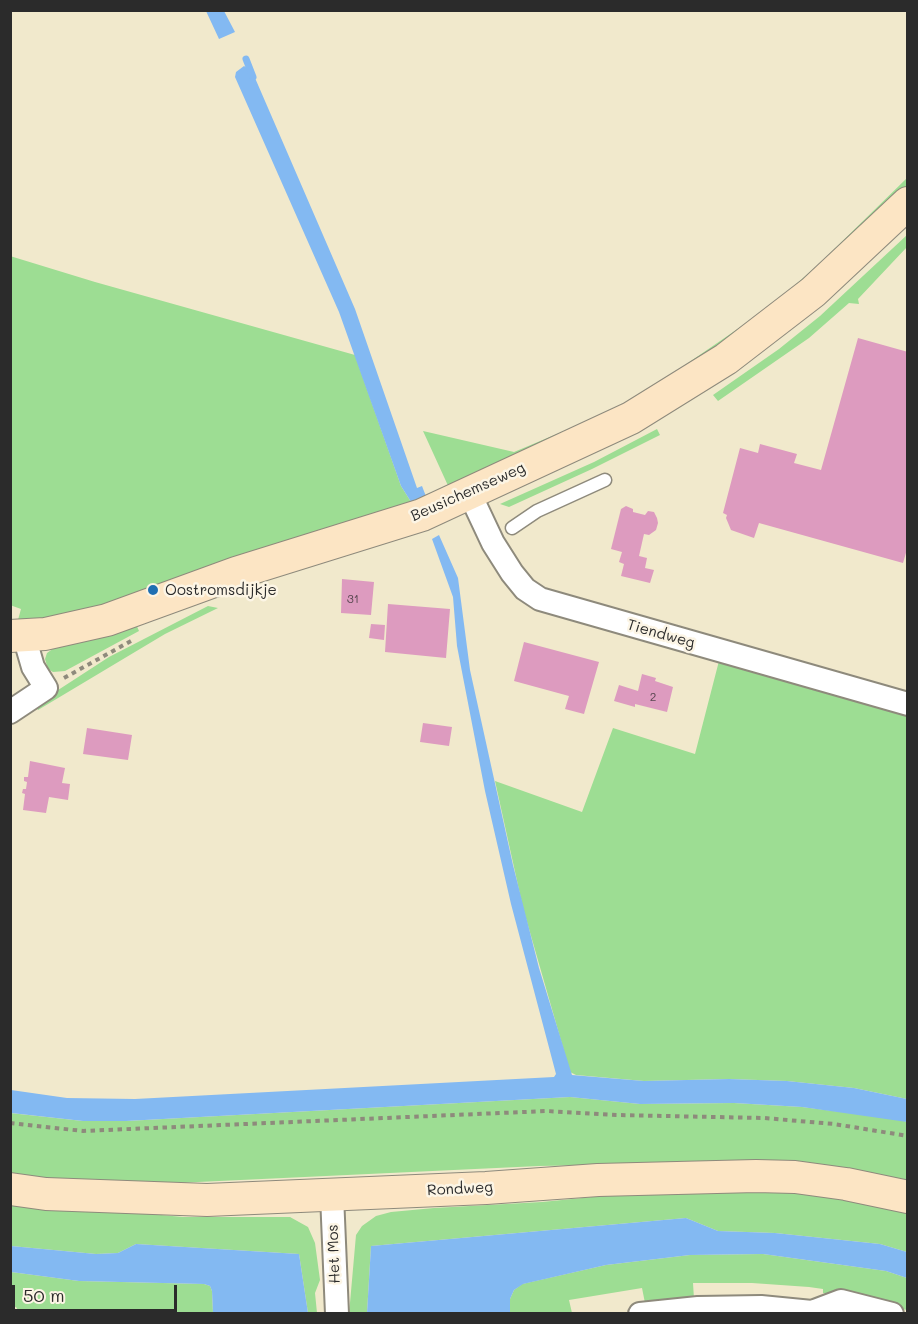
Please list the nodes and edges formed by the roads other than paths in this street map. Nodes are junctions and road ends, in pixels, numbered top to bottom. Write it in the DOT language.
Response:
graph roads {
  1 [pos="908,203"];
  2 [pos="605,480"];
  3 [pos="469,492"];
  4 [pos="512,528"];
  5 [pos="17,636"];
  6 [pos="908,704"];
  7 [pos="10,712"];
  8 [pos="10,1189"];
  9 [pos="332,1195"];
  10 [pos="908,1197"];
  11 [pos="337,1314"];
  12 [pos="640,1314"];
  13 [pos="892,1314"];
  1 -- 3 [label="street, Beusichemseweg"];
  2 -- 4 [label="lane"];
  3 -- 5 [label="street, Beusichemseweg"];
  3 -- 6 [label="street, Tiendweg"];
  5 -- 7 [label="street, Beusichemseweg"];
  8 -- 9 [label="street, Rondweg"];
  9 -- 10 [label="street, Rondweg"];
  9 -- 11 [label="street, Het Mos"];
  12 -- 13 [label="street"];
}
